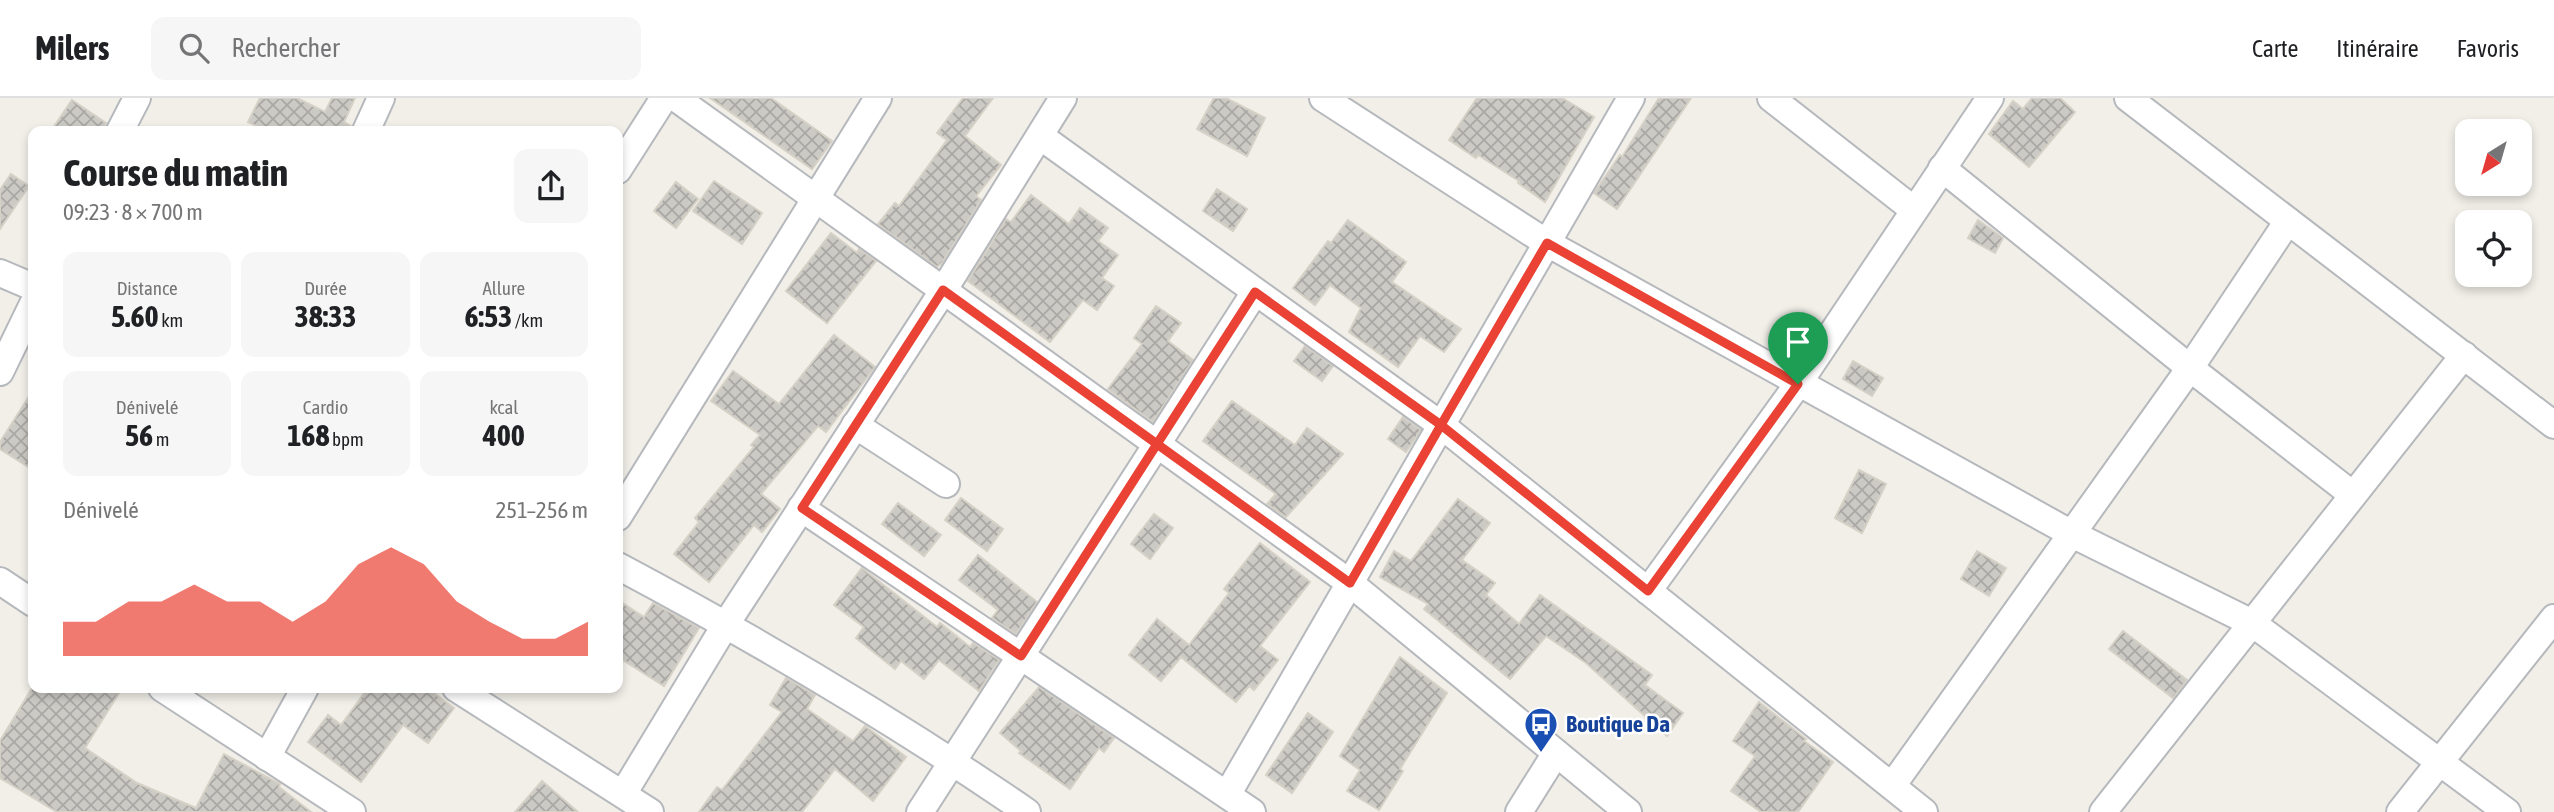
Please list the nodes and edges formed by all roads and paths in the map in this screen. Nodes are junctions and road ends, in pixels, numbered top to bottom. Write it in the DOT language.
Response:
graph roads {
  1 [pos="137,98"];
  2 [pos="381,98"];
  3 [pos="664,98"];
  4 [pos="676,98"];
  5 [pos="878,98"];
  6 [pos="1063,98"];
  7 [pos="1324,98"];
  8 [pos="1631,98"];
  9 [pos="1770,98"];
  10 [pos="1990,98"];
  11 [pos="2128,98"];
  12 [pos="123,126"];
  13 [pos="368,126"];
  14 [pos="1040,136"];
  15 [pos="623,162"];
  16 [pos="1942,168"];
  17 [pos="815,198"];
  18 [pos="1914,210"];
  19 [pos="2288,221"];
  20 [pos="1547,243"];
  21 [pos="0,273"];
  22 [pos="28,285"];
  23 [pos="943,290"];
  24 [pos="1255,292"];
  25 [pos="28,314"];
  26 [pos="2464,355"];
  27 [pos="2190,368"];
  28 [pos="0,372"];
  29 [pos="1798,384"];
  30 [pos="855,425"];
  31 [pos="1441,425"];
  32 [pos="2554,425"];
  33 [pos="1157,444"];
  34 [pos="946,484"];
  35 [pos="2353,495"];
  36 [pos="802,508"];
  37 [pos="623,509"];
  38 [pos="2071,534"];
  39 [pos="623,569"];
  40 [pos="0,581"];
  41 [pos="1350,583"];
  42 [pos="1648,591"];
  43 [pos="28,600"];
  44 [pos="2554,618"];
  45 [pos="2252,622"];
  46 [pos="726,624"];
  47 [pos="1021,656"];
  48 [pos="170,693"];
  49 [pos="302,693"];
  50 [pos="464,693"];
  51 [pos="1556,753"];
  52 [pos="267,757"];
  53 [pos="953,761"];
  54 [pos="2439,762"];
  55 [pos="1892,786"];
  56 [pos="623,794"];
  57 [pos="1227,795"];
  58 [pos="352,812"];
  59 [pos="650,812"];
  60 [pos="920,812"];
  61 [pos="1027,812"];
  62 [pos="1252,812"];
  63 [pos="1519,812"];
  64 [pos="1628,812"];
  65 [pos="1924,812"];
  66 [pos="2103,812"];
  67 [pos="2400,812"];
  68 [pos="2507,812"];
  1 -- 12 [label="street"];
  2 -- 13 [label="street"];
  3 -- 15 [label="street"];
  4 -- 17 [label="street"];
  5 -- 17 [label="street"];
  6 -- 14 [label="street"];
  7 -- 20 [label="street"];
  8 -- 20 [label="street"];
  9 -- 18 [label="street"];
  10 -- 16 [label="street"];
  11 -- 19 [label="street"];
  14 -- 23 [label="street"];
  14 -- 24 [label="street"];
  16 -- 18 [label="street"];
  16 -- 27 [label="street"];
  17 -- 23 [label="street"];
  17 -- 37 [label="street"];
  18 -- 29 [label="street"];
  19 -- 26 [label="street"];
  19 -- 27 [label="street"];
  20 -- 29 [label="street"];
  20 -- 31 [label="street"];
  21 -- 22 [label="street"];
  23 -- 30 [label="street"];
  23 -- 33 [label="street"];
  24 -- 31 [label="street"];
  24 -- 33 [label="street"];
  25 -- 28 [label="street"];
  26 -- 32 [label="street"];
  26 -- 35 [label="street"];
  27 -- 35 [label="street"];
  27 -- 38 [label="street"];
  29 -- 38 [label="street"];
  29 -- 42 [label="street"];
  30 -- 34 [label="street"];
  30 -- 36 [label="street"];
  31 -- 41 [label="street"];
  31 -- 42 [label="street"];
  33 -- 41 [label="street"];
  33 -- 47 [label="street"];
  35 -- 45 [label="street"];
  36 -- 46 [label="street"];
  36 -- 47 [label="street"];
  38 -- 45 [label="street"];
  38 -- 55 [label="street"];
  39 -- 46 [label="street"];
  40 -- 43 [label="street"];
  41 -- 51 [label="street"];
  41 -- 57 [label="street"];
  42 -- 55 [label="street"];
  44 -- 54 [label="street"];
  45 -- 54 [label="street"];
  45 -- 66 [label="street"];
  46 -- 53 [label="street"];
  46 -- 56 [label="street"];
  47 -- 53 [label="street"];
  47 -- 57 [label="street"];
  48 -- 52 [label="street"];
  49 -- 52 [label="street"];
  50 -- 56 [label="street"];
  51 -- 63 [label="street"];
  51 -- 64 [label="street"];
  52 -- 58 [label="street"];
  53 -- 60 [label="street"];
  53 -- 61 [label="street"];
  54 -- 67 [label="street"];
  54 -- 68 [label="street"];
  55 -- 65 [label="street"];
  56 -- 59 [label="street"];
  57 -- 62 [label="street"];
}
